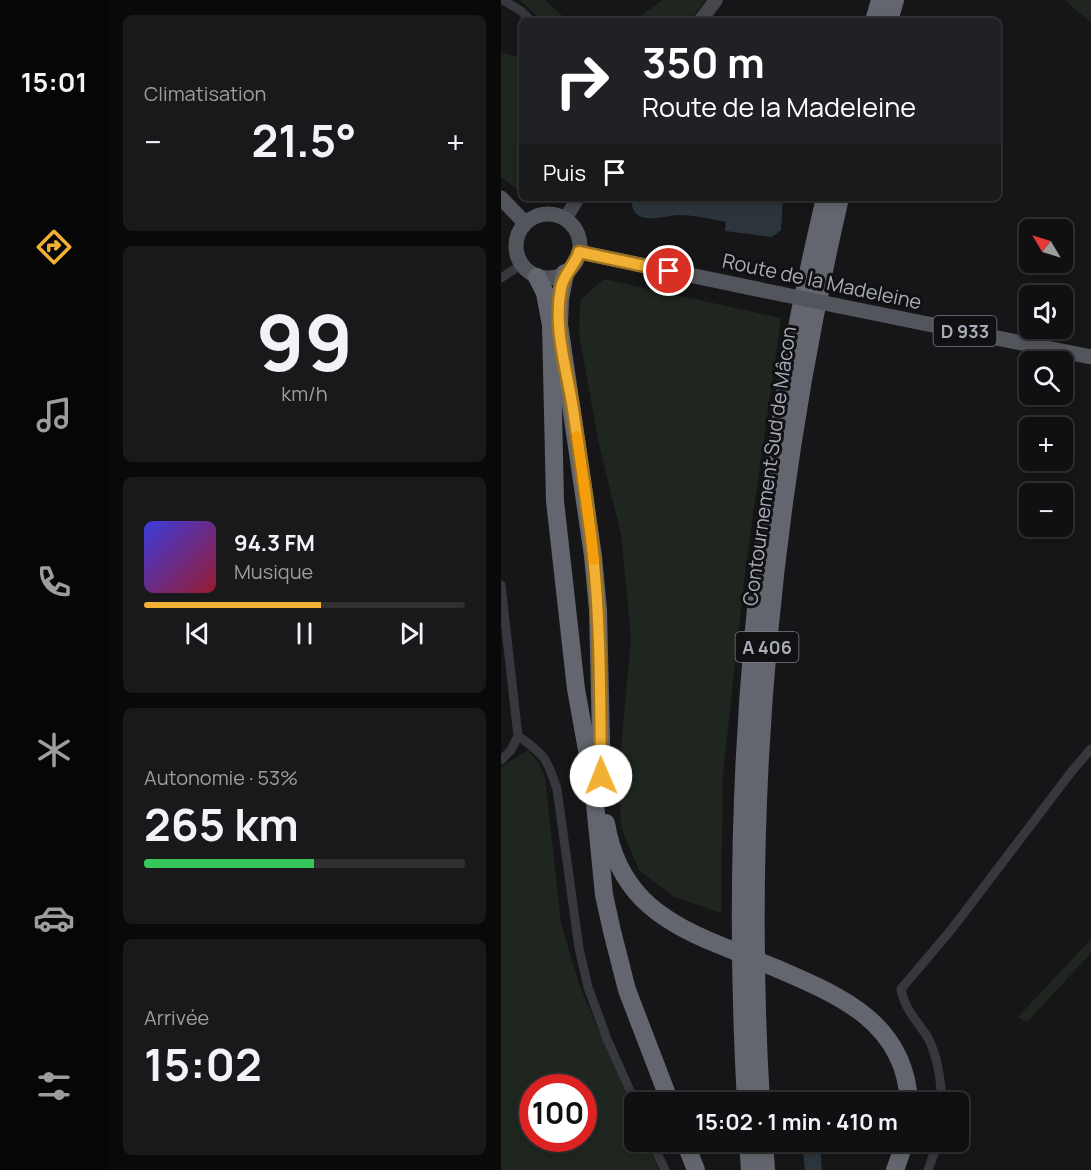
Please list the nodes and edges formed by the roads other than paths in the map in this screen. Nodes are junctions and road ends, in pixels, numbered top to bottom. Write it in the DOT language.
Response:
graph roads {
  1 [pos="503,0"];
  2 [pos="716,0"];
  3 [pos="880,0"];
  4 [pos="895,0"];
  5 [pos="528,18"];
  6 [pos="702,18"];
  7 [pos="875,18"];
  8 [pos="890,18"];
  9 [pos="501,198"];
  10 [pos="576,201"];
  11 [pos="824,201"];
  12 [pos="839,201"];
  13 [pos="565,219"];
  14 [pos="525,223"];
  15 [pos="579,252"];
  16 [pos="521,265"];
  17 [pos="565,273"];
  18 [pos="537,277"];
  19 [pos="501,278"];
  20 [pos="1091,357"];
  21 [pos="501,585"];
  22 [pos="518,736"];
  23 [pos="1091,750"];
  24 [pos="501,760"];
  25 [pos="631,1092"];
  26 [pos="666,1092"];
  27 [pos="746,1092"];
  28 [pos="760,1092"];
  29 [pos="908,1092"];
  30 [pos="942,1092"];
  31 [pos="657,1152"];
  32 [pos="689,1152"];
  33 [pos="749,1152"];
  34 [pos="765,1152"];
  35 [pos="901,1152"];
  36 [pos="934,1152"];
  37 [pos="665,1170"];
  38 [pos="696,1170"];
  39 [pos="750,1170"];
  40 [pos="766,1170"];
  41 [pos="895,1170"];
  42 [pos="928,1170"];
  1 -- 5 [label="street"];
  2 -- 6 [label="main road"];
  3 -- 7 [label="highway"];
  4 -- 8 [label="highway"];
  9 -- 14 [label="main road"];
  10 -- 13 [label="main road"];
  11 -- 27 [label="highway, Contournement Sud de Mâcon / A 406"];
  12 -- 28 [label="highway, Contournement Sud de Mâcon / A 406"];
  13 -- 14 [label="main road"];
  13 -- 15 [label="main road"];
  14 -- 16 [label="main road"];
  15 -- 17 [label="main road"];
  15 -- 20 [label="main road, Route de la Madeleine / D 933, bridge"];
  16 -- 18 [label="main road"];
  16 -- 19 [label="street"];
  17 -- 18 [label="main road"];
  17 -- 29 [label="highway, bridge"];
  18 -- 26 [label="highway"];
  21 -- 22 [label="street"];
  22 -- 24 [label="street"];
  22 -- 25 [label="street"];
  23 -- 30 [label="street"];
  31 -- 37 [label="street"];
  32 -- 38 [label="highway"];
  33 -- 39 [label="highway"];
  34 -- 40 [label="highway"];
  35 -- 41 [label="highway"];
  36 -- 42 [label="street"];
}
